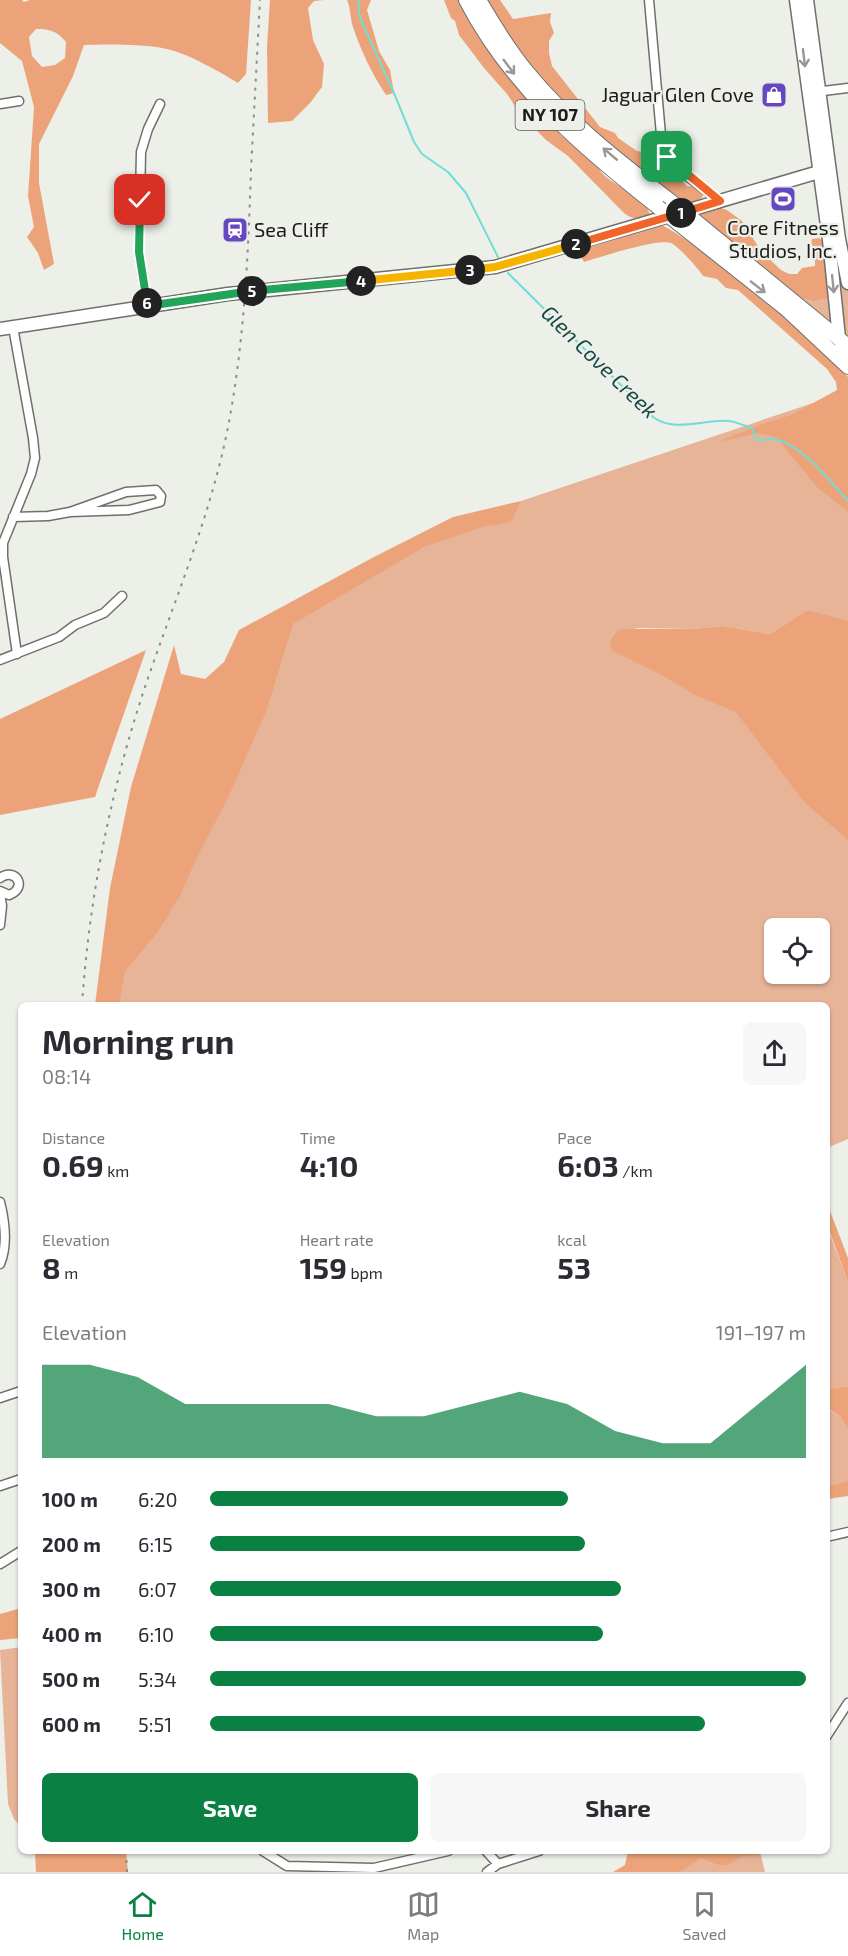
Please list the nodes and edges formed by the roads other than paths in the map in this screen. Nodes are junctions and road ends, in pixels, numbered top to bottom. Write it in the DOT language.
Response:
graph roads {
  1 [pos="466,0"];
  2 [pos="479,0"];
  3 [pos="649,0"];
  4 [pos="796,0"];
  5 [pos="807,0"];
  6 [pos="848,88"];
  7 [pos="814,92"];
  8 [pos="19,101"];
  9 [pos="0,104"];
  10 [pos="160,104"];
  11 [pos="823,174"];
  12 [pos="720,201"];
  13 [pos="848,283"];
  14 [pos="147,306"];
  15 [pos="13,327"];
  16 [pos="0,329"];
  17 [pos="843,342"];
  18 [pos="848,366"];
  19 [pos="70,512"];
  20 [pos="13,517"];
  21 [pos="122,596"];
  22 [pos="17,654"];
  23 [pos="0,660"];
  24 [pos="0,878"];
  25 [pos="0,891"];
  26 [pos="0,925"];
  27 [pos="0,1202"];
  28 [pos="0,1264"];
  29 [pos="18,1392"];
  30 [pos="0,1398"];
  31 [pos="18,1480"];
  32 [pos="0,1486"];
  33 [pos="848,1532"];
  34 [pos="830,1536"];
  35 [pos="18,1553"];
  36 [pos="0,1564"];
  37 [pos="848,1703"];
  38 [pos="830,1731"];
  39 [pos="267,1854"];
  40 [pos="435,1854"];
  41 [pos="516,1854"];
  42 [pos="494,1856"];
  43 [pos="286,1869"];
  44 [pos="487,1872"];
  1 -- 18 [label="main road, NY 107, one-way, bridge"];
  17 -- 2 [label="main road, NY 107, one-way, bridge"];
  3 -- 12 [label="street"];
  4 -- 7 [label="street, one-way"];
  5 -- 7 [label="street"];
  6 -- 7 [label="street"];
  7 -- 11 [label="street"];
  8 -- 9 [label="street"];
  10 -- 14 [label="street"];
  11 -- 12 [label="street"];
  11 -- 13 [label="street"];
  11 -- 17 [label="street, one-way"];
  12 -- 14 [label="street"];
  14 -- 15 [label="street"];
  15 -- 16 [label="street"];
  15 -- 20 [label="street"];
  17 -- 18 [label="street"];
  19 -- 19 [label="street"];
  19 -- 20 [label="street"];
  20 -- 22 [label="street"];
  21 -- 22 [label="street"];
  22 -- 23 [label="street"];
  24 -- 25 [label="street"];
  25 -- 26 [label="street"];
  27 -- 28 [label="street"];
  29 -- 30 [label="street"];
  31 -- 32 [label="street"];
  33 -- 34 [label="street"];
  35 -- 36 [label="street"];
  37 -- 38 [label="street"];
  39 -- 43 [label="street"];
  40 -- 43 [label="street"];
  41 -- 42 [label="street"];
  42 -- 44 [label="street"];
}
